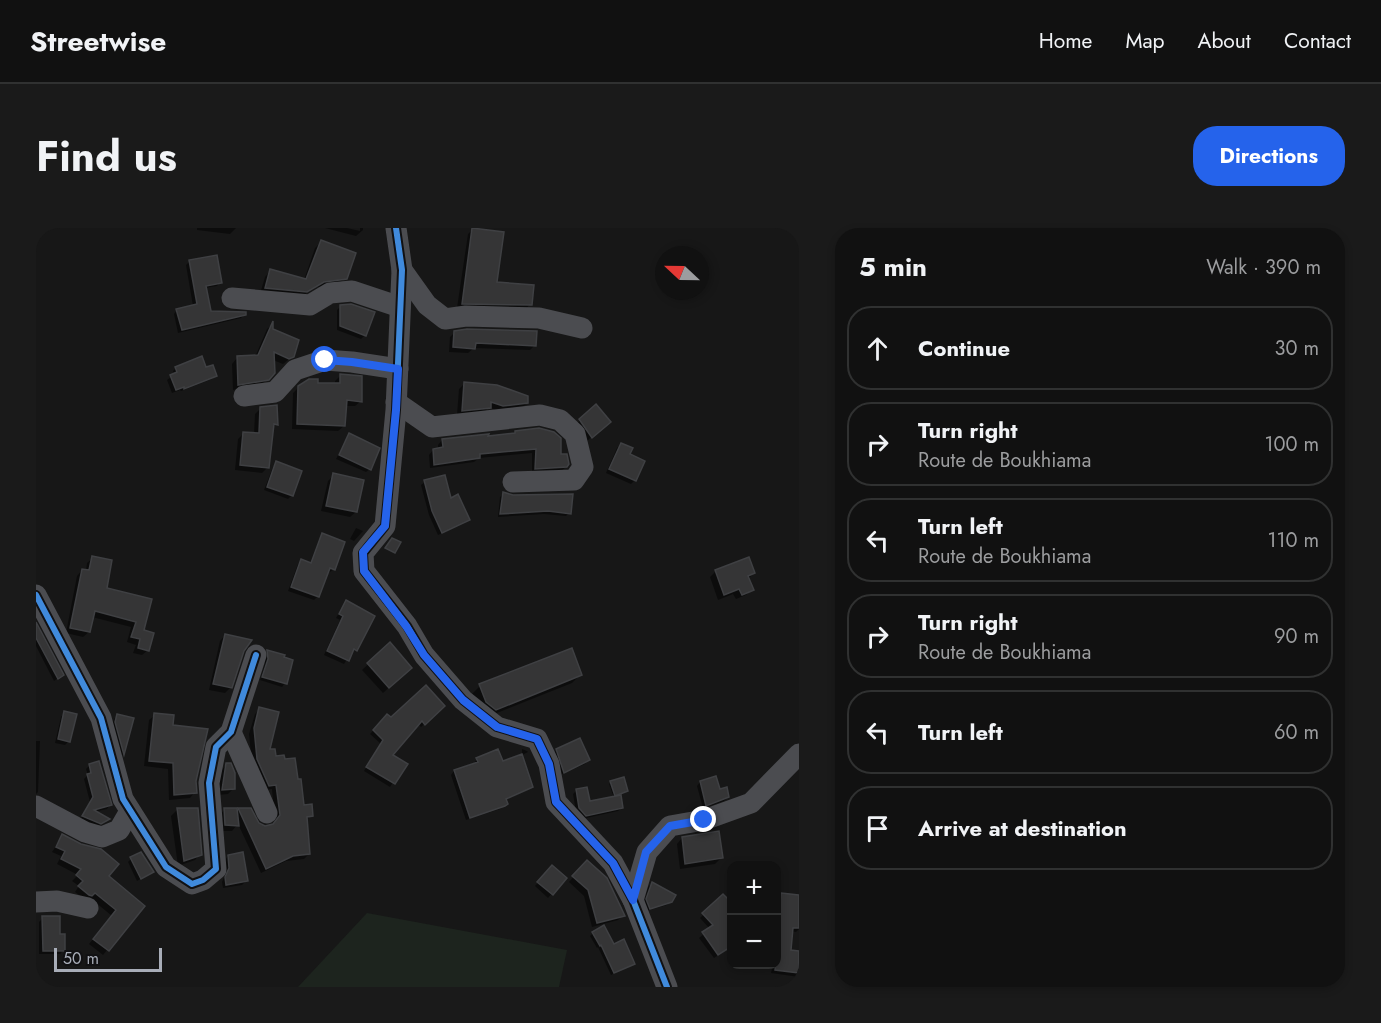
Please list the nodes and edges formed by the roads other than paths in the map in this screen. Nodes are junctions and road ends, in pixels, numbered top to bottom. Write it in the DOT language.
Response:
graph roads {
  1 [pos="396,228"];
  2 [pos="402,270"];
  3 [pos="231,298"];
  4 [pos="400,307"];
  5 [pos="582,328"];
  6 [pos="398,369"];
  7 [pos="244,396"];
  8 [pos="396,402"];
  9 [pos="513,482"];
  10 [pos="36,595"];
  11 [pos="256,656"];
  12 [pos="231,732"];
  13 [pos="799,754"];
  14 [pos="130,811"];
  15 [pos="41,813"];
  16 [pos="267,813"];
  17 [pos="633,900"];
  18 [pos="36,902"];
  19 [pos="88,908"];
  20 [pos="667,987"];
  1 -- 2 [label="street"];
  2 -- 4 [label="street"];
  2 -- 5 [label="street"];
  3 -- 4 [label="street"];
  4 -- 6 [label="street"];
  6 -- 7 [label="street"];
  6 -- 8 [label="street"];
  8 -- 9 [label="street"];
  8 -- 17 [label="street"];
  10 -- 14 [label="street"];
  11 -- 12 [label="street"];
  12 -- 14 [label="street"];
  12 -- 16 [label="street"];
  13 -- 17 [label="street"];
  14 -- 15 [label="street"];
  17 -- 20 [label="street"];
  18 -- 19 [label="street"];
}
